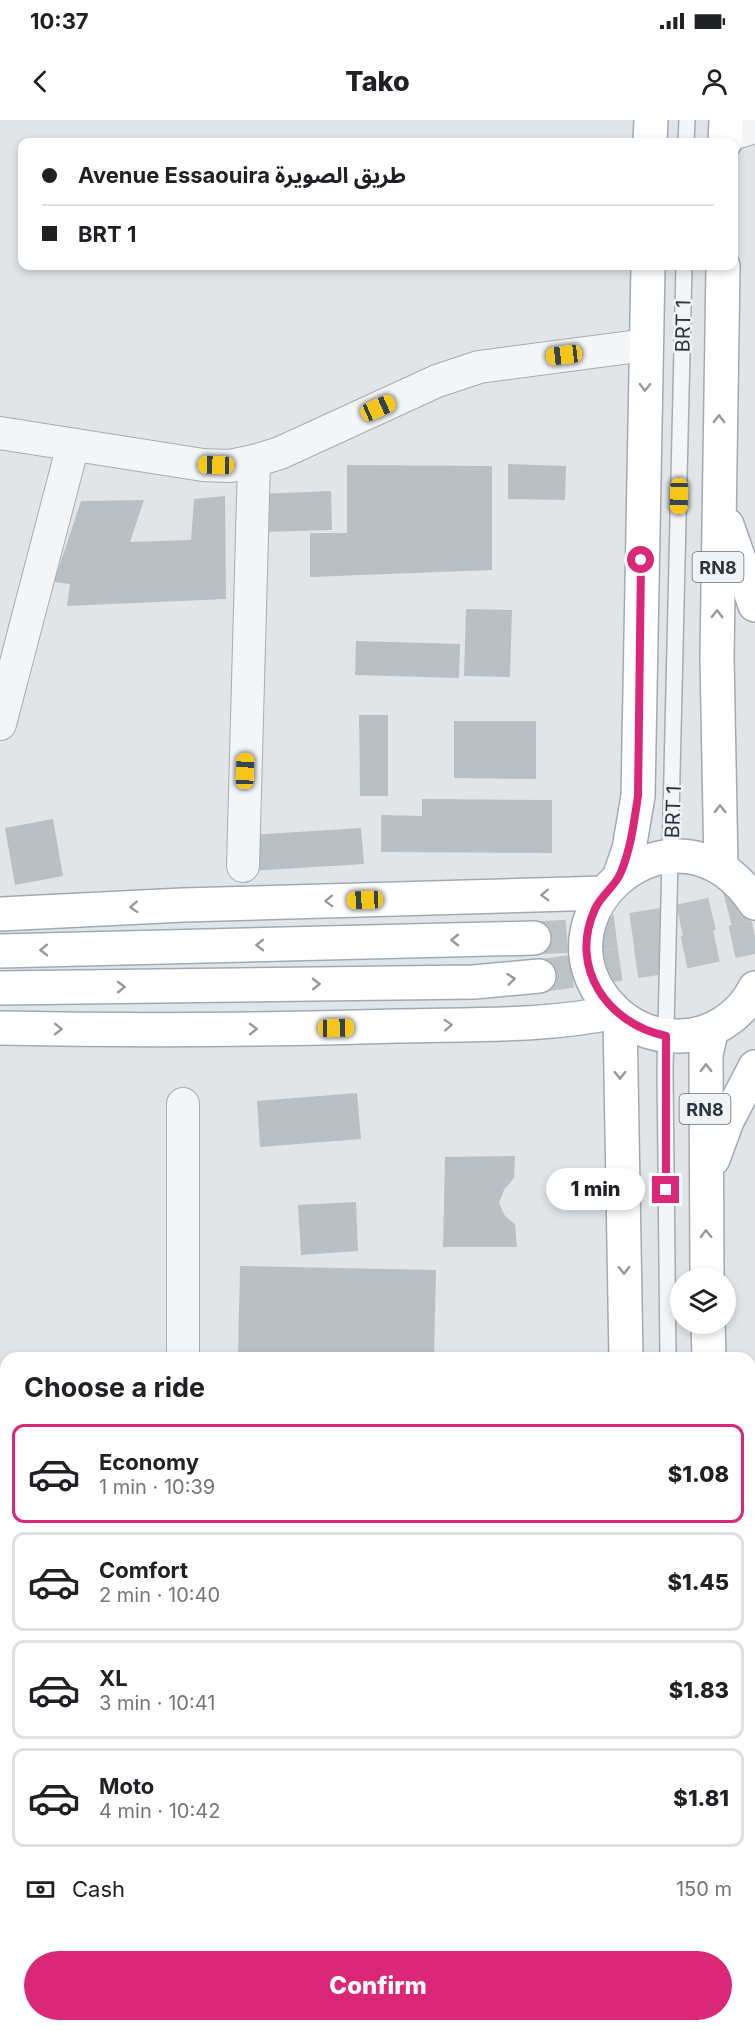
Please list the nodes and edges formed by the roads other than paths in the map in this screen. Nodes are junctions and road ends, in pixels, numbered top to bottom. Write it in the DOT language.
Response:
graph roads {
  1 [pos="651,120"];
  2 [pos="687,120"];
  3 [pos="650,138"];
  4 [pos="686,138"];
  5 [pos="648,270"];
  6 [pos="684,270"];
  7 [pos="723,270"];
  8 [pos="646,345"];
  9 [pos="0,433"];
  10 [pos="73,445"];
  11 [pos="254,461"];
  12 [pos="718,489"];
  13 [pos="755,605"];
  14 [pos="0,724"];
  15 [pos="672,856"];
  16 [pos="243,866"];
  17 [pos="735,868"];
  18 [pos="612,884"];
  19 [pos="755,903"];
  20 [pos="0,914"];
  21 [pos="534,938"];
  22 [pos="0,951"];
  23 [pos="539,976"];
  24 [pos="0,988"];
  25 [pos="754,992"];
  26 [pos="618,1015"];
  27 [pos="0,1028"];
  28 [pos="712,1029"];
  29 [pos="666,1036"];
  30 [pos="755,1067"];
  31 [pos="183,1104"];
  32 [pos="705,1189"];
  33 [pos="707,1268"];
  34 [pos="708,1334"];
  35 [pos="183,1352"];
  36 [pos="626,1352"];
  37 [pos="668,1352"];
  38 [pos="709,1352"];
  1 -- 3 [label="main road"];
  2 -- 4 [label="lane"];
  5 -- 8 [label="main road"];
  6 -- 15 [label="lane, BRT 1"];
  12 -- 7 [label="main road, RN8, one-way"];
  8 -- 11 [label="street"];
  8 -- 18 [label="main road, one-way"];
  9 -- 10 [label="street"];
  10 -- 11 [label="street"];
  10 -- 14 [label="street"];
  11 -- 16 [label="street"];
  12 -- 13 [label="main road"];
  17 -- 12 [label="main road, RN8, one-way"];
  15 -- 17 [label="main road"];
  15 -- 18 [label="main road"];
  15 -- 29 [label="lane, BRT 1"];
  17 -- 19 [label="main road"];
  18 -- 20 [label="main road, one-way"];
  18 -- 26 [label="main road"];
  21 -- 22 [label="main road, one-way"];
  24 -- 23 [label="main road, one-way"];
  25 -- 28 [label="main road"];
  27 -- 26 [label="main road, one-way"];
  26 -- 29 [label="main road"];
  26 -- 36 [label="main road, one-way"];
  28 -- 29 [label="main road"];
  32 -- 28 [label="main road, RN8, one-way"];
  29 -- 37 [label="lane, BRT 1"];
  30 -- 32 [label="main road"];
  31 -- 35 [label="street"];
  33 -- 32 [label="main road, RN8, one-way"];
  34 -- 38 [label="main road"];
}
